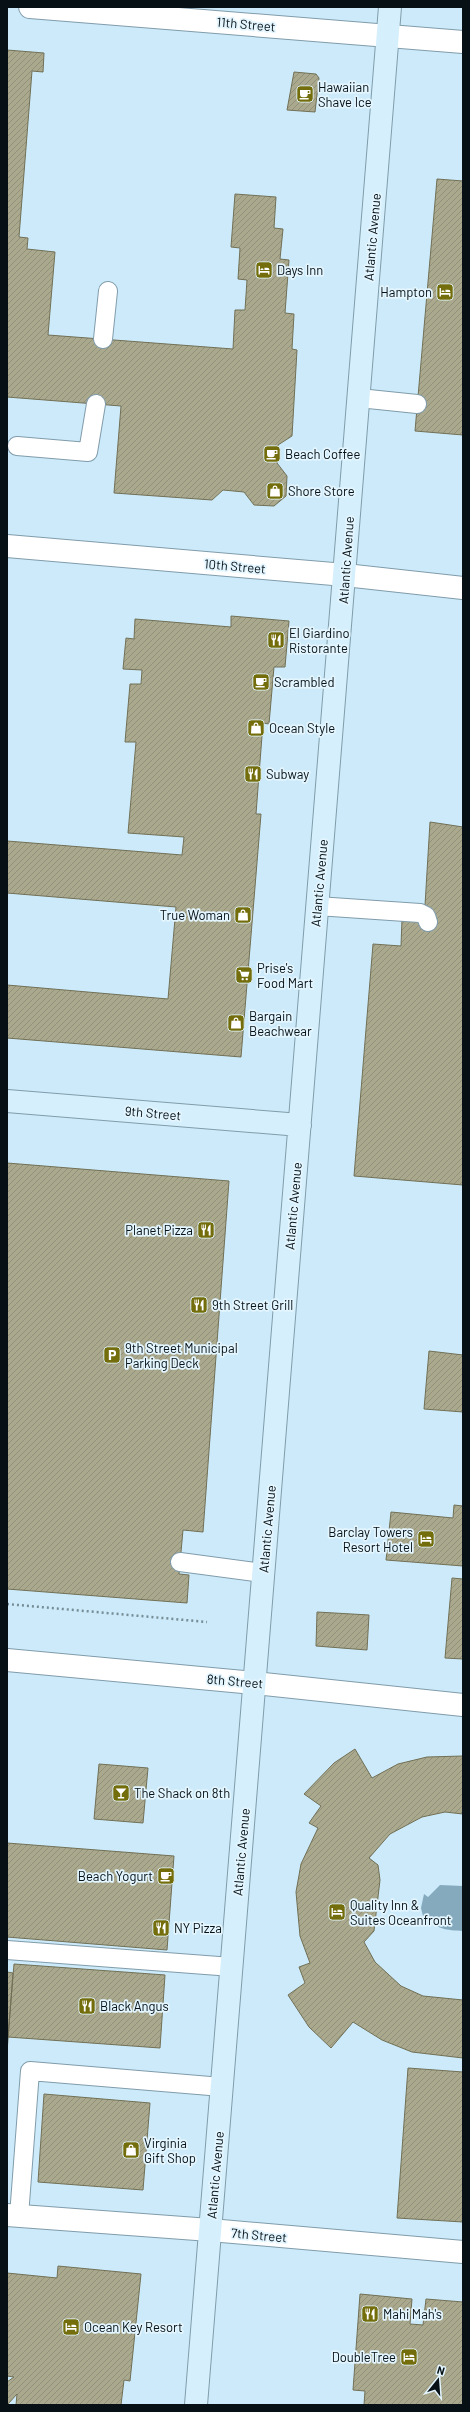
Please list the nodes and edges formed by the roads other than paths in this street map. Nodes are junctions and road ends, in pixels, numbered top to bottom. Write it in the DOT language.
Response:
graph roads {
  1 [pos="30,7"];
  2 [pos="390,7"];
  3 [pos="388,35"];
  4 [pos="463,42"];
  5 [pos="108,292"];
  6 [pos="102,339"];
  7 [pos="359,398"];
  8 [pos="96,404"];
  9 [pos="417,404"];
  10 [pos="17,446"];
  11 [pos="7,546"];
  12 [pos="345,575"];
  13 [pos="463,588"];
  14 [pos="317,906"];
  15 [pos="428,922"];
  16 [pos="7,1101"];
  17 [pos="300,1125"];
  18 [pos="180,1562"];
  19 [pos="263,1573"];
  20 [pos="7,1660"];
  21 [pos="254,1683"];
  22 [pos="463,1706"];
  23 [pos="7,1950"];
  24 [pos="232,1967"];
  25 [pos="222,2087"];
  26 [pos="13,2215"];
  27 [pos="210,2230"];
  28 [pos="463,2252"];
  29 [pos="196,2405"];
  1 -- 3 [label="street, 11th Street"];
  2 -- 3 [label="main road, Atlantic Avenue"];
  3 -- 4 [label="street, 11th Street"];
  3 -- 7 [label="main road, Atlantic Avenue"];
  5 -- 6 [label="lane"];
  7 -- 9 [label="lane"];
  7 -- 12 [label="main road, Atlantic Avenue"];
  8 -- 10 [label="lane"];
  11 -- 12 [label="street, 10th Street"];
  12 -- 13 [label="street, 10th Street"];
  12 -- 14 [label="main road, Atlantic Avenue"];
  14 -- 15 [label="lane"];
  14 -- 17 [label="main road, Atlantic Avenue"];
  16 -- 17 [label="main road, 9th Street"];
  17 -- 19 [label="main road, Atlantic Avenue"];
  18 -- 19 [label="lane"];
  19 -- 21 [label="main road, Atlantic Avenue"];
  20 -- 21 [label="street, 8th Street"];
  21 -- 22 [label="street, 8th Street"];
  21 -- 24 [label="main road, Atlantic Avenue"];
  23 -- 24 [label="lane"];
  24 -- 25 [label="main road, Atlantic Avenue"];
  25 -- 26 [label="lane"];
  25 -- 27 [label="main road, Atlantic Avenue"];
  26 -- 27 [label="street, 7th Street"];
  27 -- 28 [label="street, 7th Street"];
  27 -- 29 [label="main road, Atlantic Avenue"];
}
